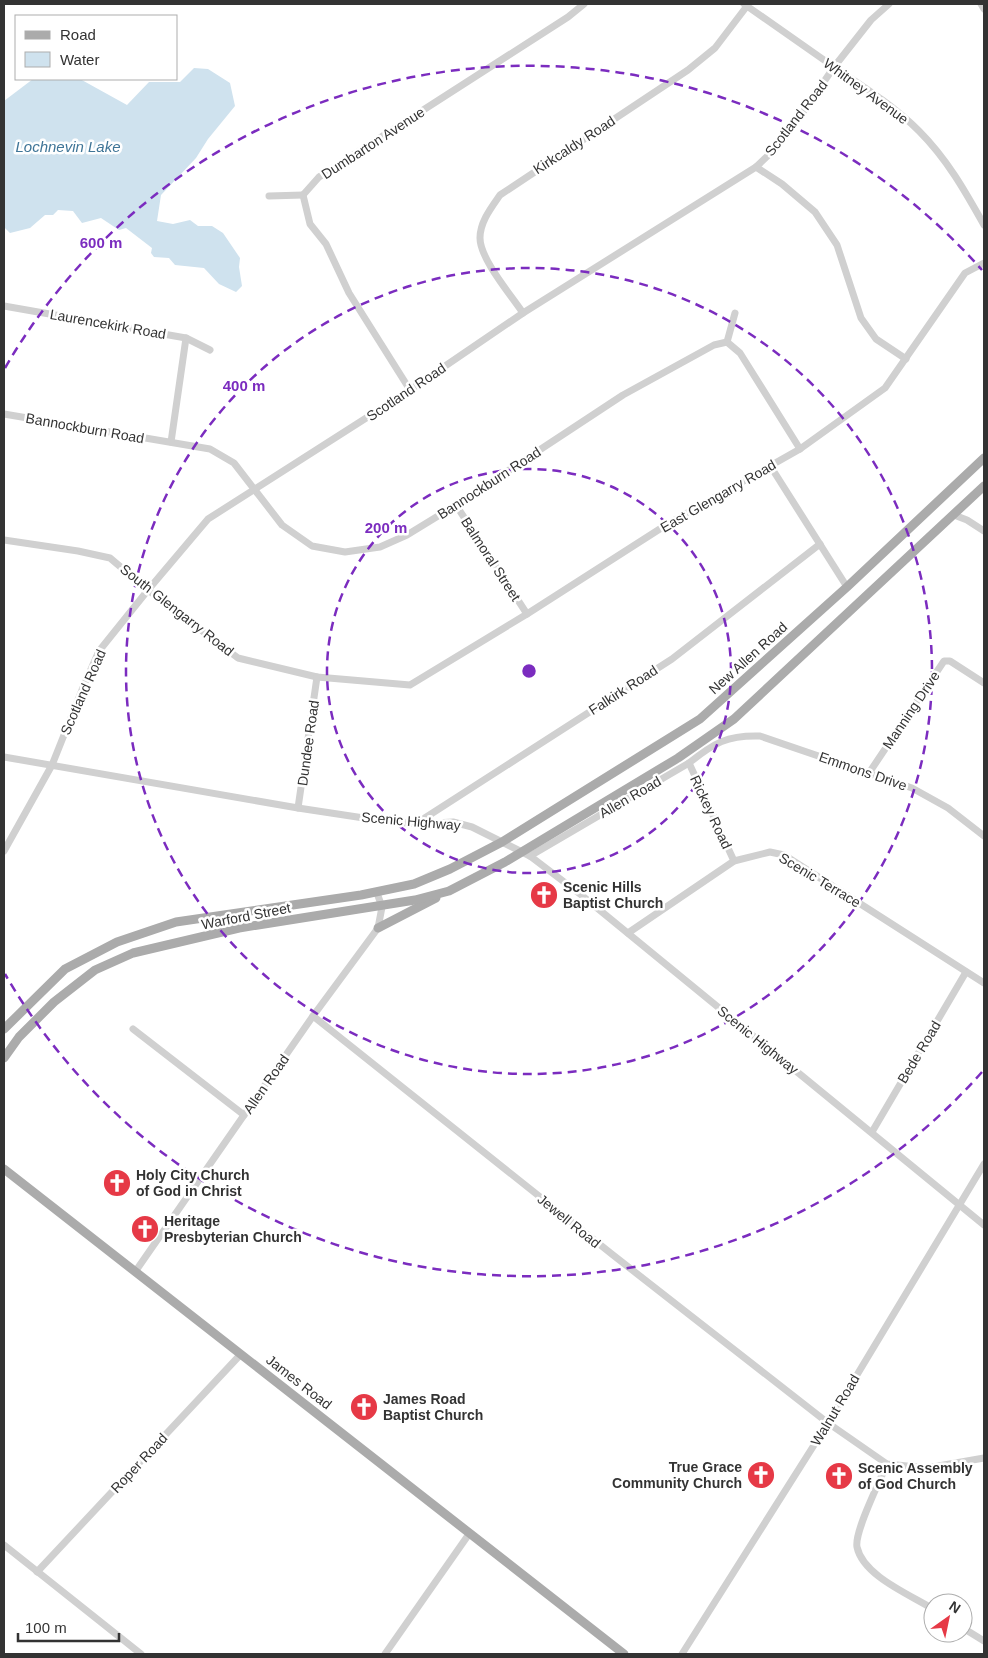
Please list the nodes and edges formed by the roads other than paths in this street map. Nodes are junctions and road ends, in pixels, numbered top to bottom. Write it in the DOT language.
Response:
graph roads {
  1 [pos="584,4"];
  2 [pos="889,4"];
  3 [pos="981,4"];
  4 [pos="745,5"];
  5 [pos="984,9"];
  6 [pos="834,67"];
  7 [pos="756,167"];
  8 [pos="303,195"];
  9 [pos="269,196"];
  10 [pos="984,225"];
  11 [pos="984,263"];
  12 [pos="4,306"];
  13 [pos="523,313"];
  14 [pos="735,314"];
  15 [pos="186,338"];
  16 [pos="727,342"];
  17 [pos="210,350"];
  18 [pos="906,359"];
  19 [pos="410,390"];
  20 [pos="4,414"];
  21 [pos="171,442"];
  22 [pos="800,449"];
  23 [pos="984,458"];
  24 [pos="771,467"];
  25 [pos="984,486"];
  26 [pos="254,491"];
  27 [pos="456,505"];
  28 [pos="954,515"];
  29 [pos="984,531"];
  30 [pos="4,540"];
  31 [pos="820,544"];
  32 [pos="848,587"];
  33 [pos="148,590"];
  34 [pos="527,614"];
  35 [pos="317,677"];
  36 [pos="984,683"];
  37 [pos="410,685"];
  38 [pos="730,738"];
  39 [pos="4,757"];
  40 [pos="689,763"];
  41 [pos="52,765"];
  42 [pos="869,773"];
  43 [pos="298,808"];
  44 [pos="417,824"];
  45 [pos="984,836"];
  46 [pos="502,842"];
  47 [pos="4,851"];
  48 [pos="521,852"];
  49 [pos="530,856"];
  50 [pos="734,861"];
  51 [pos="449,891"];
  52 [pos="377,892"];
  53 [pos="382,907"];
  54 [pos="378,928"];
  55 [pos="628,934"];
  56 [pos="966,972"];
  57 [pos="984,984"];
  58 [pos="313,1016"];
  59 [pos="134,1028"];
  60 [pos="4,1029"];
  61 [pos="4,1058"];
  62 [pos="244,1115"];
  63 [pos="872,1132"];
  64 [pos="984,1164"];
  65 [pos="4,1169"];
  66 [pos="960,1205"];
  67 [pos="984,1225"];
  68 [pos="135,1272"];
  69 [pos="241,1354"];
  70 [pos="828,1423"];
  71 [pos="984,1458"];
  72 [pos="887,1464"];
  73 [pos="469,1534"];
  74 [pos="4,1545"];
  75 [pos="37,1572"];
  76 [pos="923,1603"];
  77 [pos="973,1634"];
  78 [pos="984,1641"];
  79 [pos="141,1654"];
  80 [pos="385,1654"];
  81 [pos="624,1654"];
  82 [pos="682,1654"];
  1 -- 8 [label="street, Dumbarton Avenue"];
  2 -- 6 [label="street, Scotland Road"];
  3 -- 5 [label="street"];
  4 -- 6 [label="street, Whitney Avenue"];
  4 -- 13 [label="street, Kirkcaldy Road"];
  6 -- 7 [label="street, Scotland Road"];
  6 -- 10 [label="street, Whitney Avenue"];
  7 -- 13 [label="street, Scotland Road"];
  7 -- 18 [label="street"];
  8 -- 9 [label="street"];
  8 -- 19 [label="street"];
  11 -- 18 [label="street, East Glengarry Road"];
  12 -- 15 [label="street, Laurencekirk Road"];
  13 -- 19 [label="street, Scotland Road"];
  14 -- 16 [label="street"];
  15 -- 17 [label="street, Laurencekirk Road"];
  15 -- 21 [label="street"];
  16 -- 22 [label="street"];
  16 -- 27 [label="street, Bannockburn Road"];
  18 -- 22 [label="street, East Glengarry Road"];
  19 -- 26 [label="street, Scotland Road"];
  20 -- 21 [label="street, Bannockburn Road"];
  21 -- 26 [label="street, Bannockburn Road"];
  22 -- 24 [label="street, East Glengarry Road"];
  23 -- 32 [label="main road, New Allen Road"];
  24 -- 31 [label="street"];
  24 -- 34 [label="street, East Glengarry Road"];
  25 -- 28 [label="main road"];
  26 -- 27 [label="street, Bannockburn Road"];
  26 -- 33 [label="street, Scotland Road"];
  27 -- 34 [label="street, Balmoral Street"];
  28 -- 29 [label="street"];
  28 -- 48 [label="main road"];
  30 -- 33 [label="street, South Glengarry Road"];
  31 -- 32 [label="street"];
  31 -- 44 [label="street, Falkirk Road"];
  32 -- 46 [label="main road, New Allen Road"];
  33 -- 35 [label="street, South Glengarry Road"];
  33 -- 41 [label="street, Scotland Road"];
  34 -- 37 [label="street, East Glengarry Road"];
  35 -- 37 [label="street, South Glengarry Road"];
  35 -- 43 [label="street, Dundee Road"];
  36 -- 42 [label="street, Manning Drive"];
  38 -- 40 [label="street, Allen Road"];
  38 -- 42 [label="street, Emmons Drive"];
  39 -- 41 [label="street, Scenic Highway"];
  40 -- 49 [label="street, Allen Road"];
  40 -- 50 [label="street, Rickey Road"];
  41 -- 43 [label="street, Scenic Highway"];
  41 -- 47 [label="street, Scotland Road"];
  42 -- 45 [label="street, Emmons Drive"];
  43 -- 44 [label="street, Scenic Highway"];
  44 -- 46 [label="street, Scenic Highway"];
  46 -- 48 [label="street, Scenic Highway"];
  46 -- 52 [label="main road, Warford Street"];
  48 -- 49 [label="street, Scenic Highway"];
  48 -- 51 [label="main road, Warford Street"];
  49 -- 55 [label="street, Scenic Highway"];
  50 -- 55 [label="street, Scenic Terrace"];
  50 -- 56 [label="street, Scenic Terrace"];
  51 -- 53 [label="main road, Warford Street"];
  51 -- 54 [label="main road"];
  52 -- 53 [label="street, Allen Road"];
  52 -- 60 [label="main road, Warford Street"];
  53 -- 54 [label="street, Allen Road"];
  53 -- 61 [label="main road, Warford Street"];
  54 -- 58 [label="street, Allen Road"];
  55 -- 63 [label="street, Scenic Highway"];
  56 -- 57 [label="street, Scenic Terrace"];
  56 -- 63 [label="street, Bede Road"];
  58 -- 62 [label="street, Allen Road"];
  58 -- 70 [label="street, Jewell Road"];
  59 -- 62 [label="street"];
  62 -- 68 [label="street, Allen Road"];
  63 -- 66 [label="street, Scenic Highway"];
  64 -- 66 [label="street, Walnut Road"];
  65 -- 68 [label="main road, James Road"];
  66 -- 67 [label="street, Scenic Highway"];
  66 -- 70 [label="street, Walnut Road"];
  68 -- 69 [label="main road, James Road"];
  69 -- 73 [label="main road, James Road"];
  69 -- 75 [label="street, Roper Road"];
  70 -- 72 [label="street, Jewell Road"];
  70 -- 82 [label="street, Walnut Road"];
  71 -- 72 [label="street"];
  72 -- 76 [label="street"];
  73 -- 80 [label="street"];
  73 -- 81 [label="main road, James Road"];
  74 -- 75 [label="street"];
  75 -- 79 [label="street"];
  77 -- 78 [label="street"];
}
